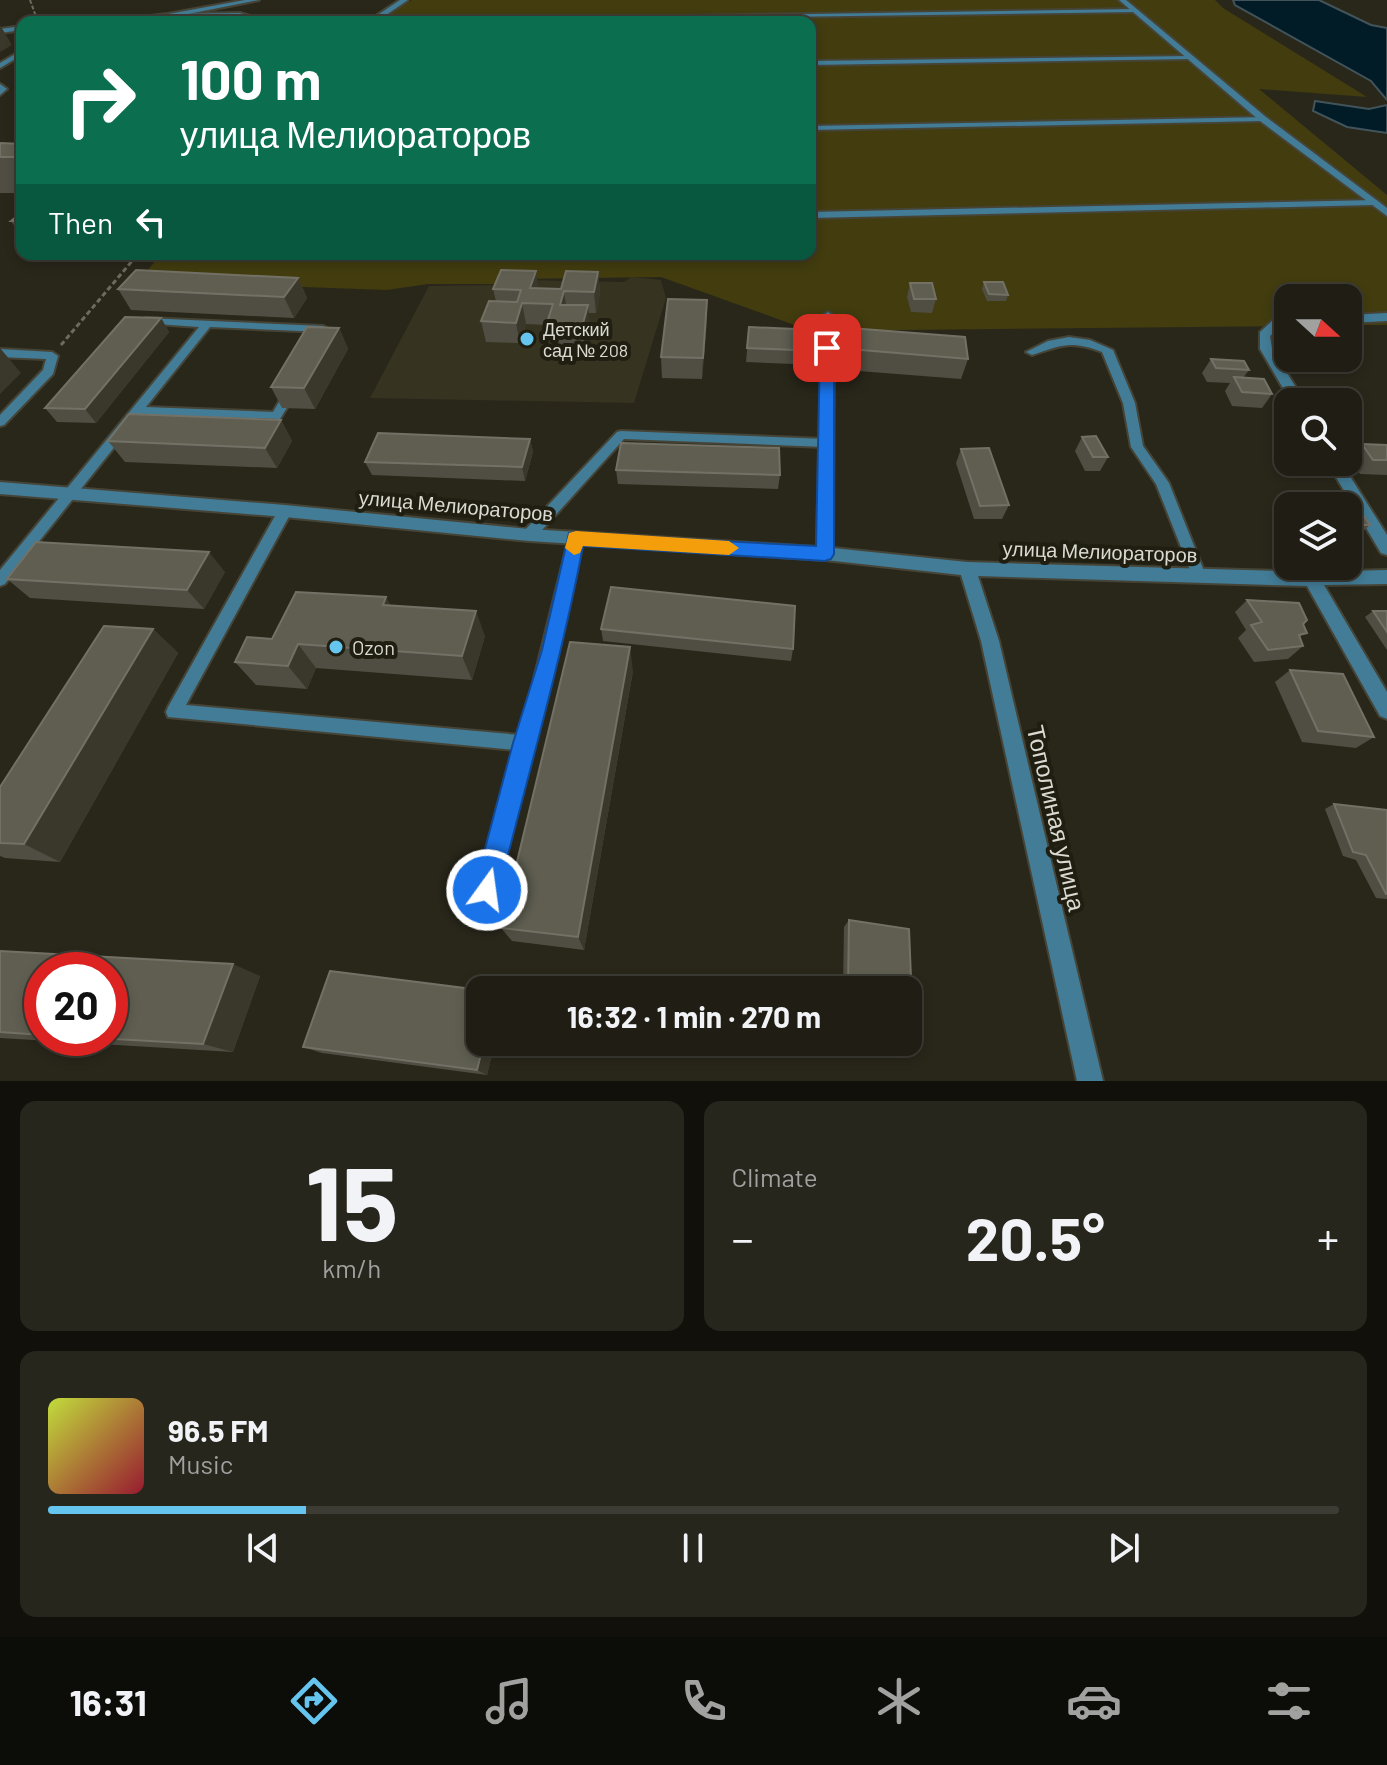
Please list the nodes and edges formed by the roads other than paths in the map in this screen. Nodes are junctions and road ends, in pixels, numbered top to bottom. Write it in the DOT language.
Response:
graph roads {
  1 [pos="256,0"];
  2 [pos="405,0"];
  3 [pos="1122,0"];
  4 [pos="1134,10"];
  5 [pos="168,16"];
  6 [pos="244,16"];
  7 [pos="380,16"];
  8 [pos="779,16"];
  9 [pos="1189,57"];
  10 [pos="816,63"];
  11 [pos="1263,119"];
  12 [pos="816,128"];
  13 [pos="1373,202"];
  14 [pos="1387,213"];
  15 [pos="816,215"];
  16 [pos="828,316"];
  17 [pos="1387,317"];
  18 [pos="1362,318"];
  19 [pos="146,321"];
  20 [pos="207,324"];
  21 [pos="1274,326"];
  22 [pos="319,342"];
  23 [pos="1032,352"];
  24 [pos="0,353"];
  25 [pos="1274,362"];
  26 [pos="298,379"];
  27 [pos="136,411"];
  28 [pos="0,422"];
  29 [pos="825,443"];
  30 [pos="1343,476"];
  31 [pos="0,488"];
  32 [pos="69,493"];
  33 [pos="285,511"];
  34 [pos="529,535"];
  35 [pos="576,538"];
  36 [pos="1387,549"];
  37 [pos="825,554"];
  38 [pos="967,569"];
  39 [pos="1199,576"];
  40 [pos="1387,577"];
  41 [pos="1274,578"];
  42 [pos="1362,578"];
  43 [pos="0,580"];
  44 [pos="1313,580"];
  45 [pos="1387,710"];
  46 [pos="524,743"];
  47 [pos="479,919"];
  48 [pos="1090,1081"];
  1 -- 5 [label="street"];
  2 -- 7 [label="street"];
  3 -- 4 [label="street"];
  4 -- 8 [label="lane"];
  4 -- 9 [label="street"];
  5 -- 6 [label="lane"];
  9 -- 10 [label="lane"];
  9 -- 11 [label="street"];
  11 -- 12 [label="lane"];
  11 -- 13 [label="street"];
  13 -- 14 [label="street"];
  13 -- 15 [label="lane"];
  16 -- 29 [label="street"];
  17 -- 18 [label="street"];
  19 -- 20 [label="lane"];
  20 -- 22 [label="lane"];
  20 -- 27 [label="lane"];
  21 -- 25 [label="street"];
  23 -- 39 [label="lane"];
  24 -- 28 [label="lane"];
  26 -- 27 [label="lane"];
  27 -- 32 [label="lane"];
  29 -- 34 [label="lane"];
  29 -- 37 [label="street"];
  30 -- 36 [label="street"];
  31 -- 32 [label="street, улица Мелиораторов"];
  32 -- 33 [label="street, улица Мелиораторов"];
  32 -- 43 [label="lane"];
  33 -- 34 [label="street, улица Мелиораторов"];
  33 -- 46 [label="lane"];
  34 -- 35 [label="street, улица Мелиораторов"];
  35 -- 37 [label="street, улица Мелиораторов"];
  35 -- 46 [label="lane"];
  37 -- 38 [label="street, улица Мелиораторов"];
  38 -- 39 [label="street, улица Мелиораторов"];
  38 -- 48 [label="street, Тополиная улица"];
  39 -- 41 [label="street, улица Мелиораторов"];
  40 -- 42 [label="street, улица Мелиораторов"];
  44 -- 45 [label="street"];
  46 -- 47 [label="lane"];
}
